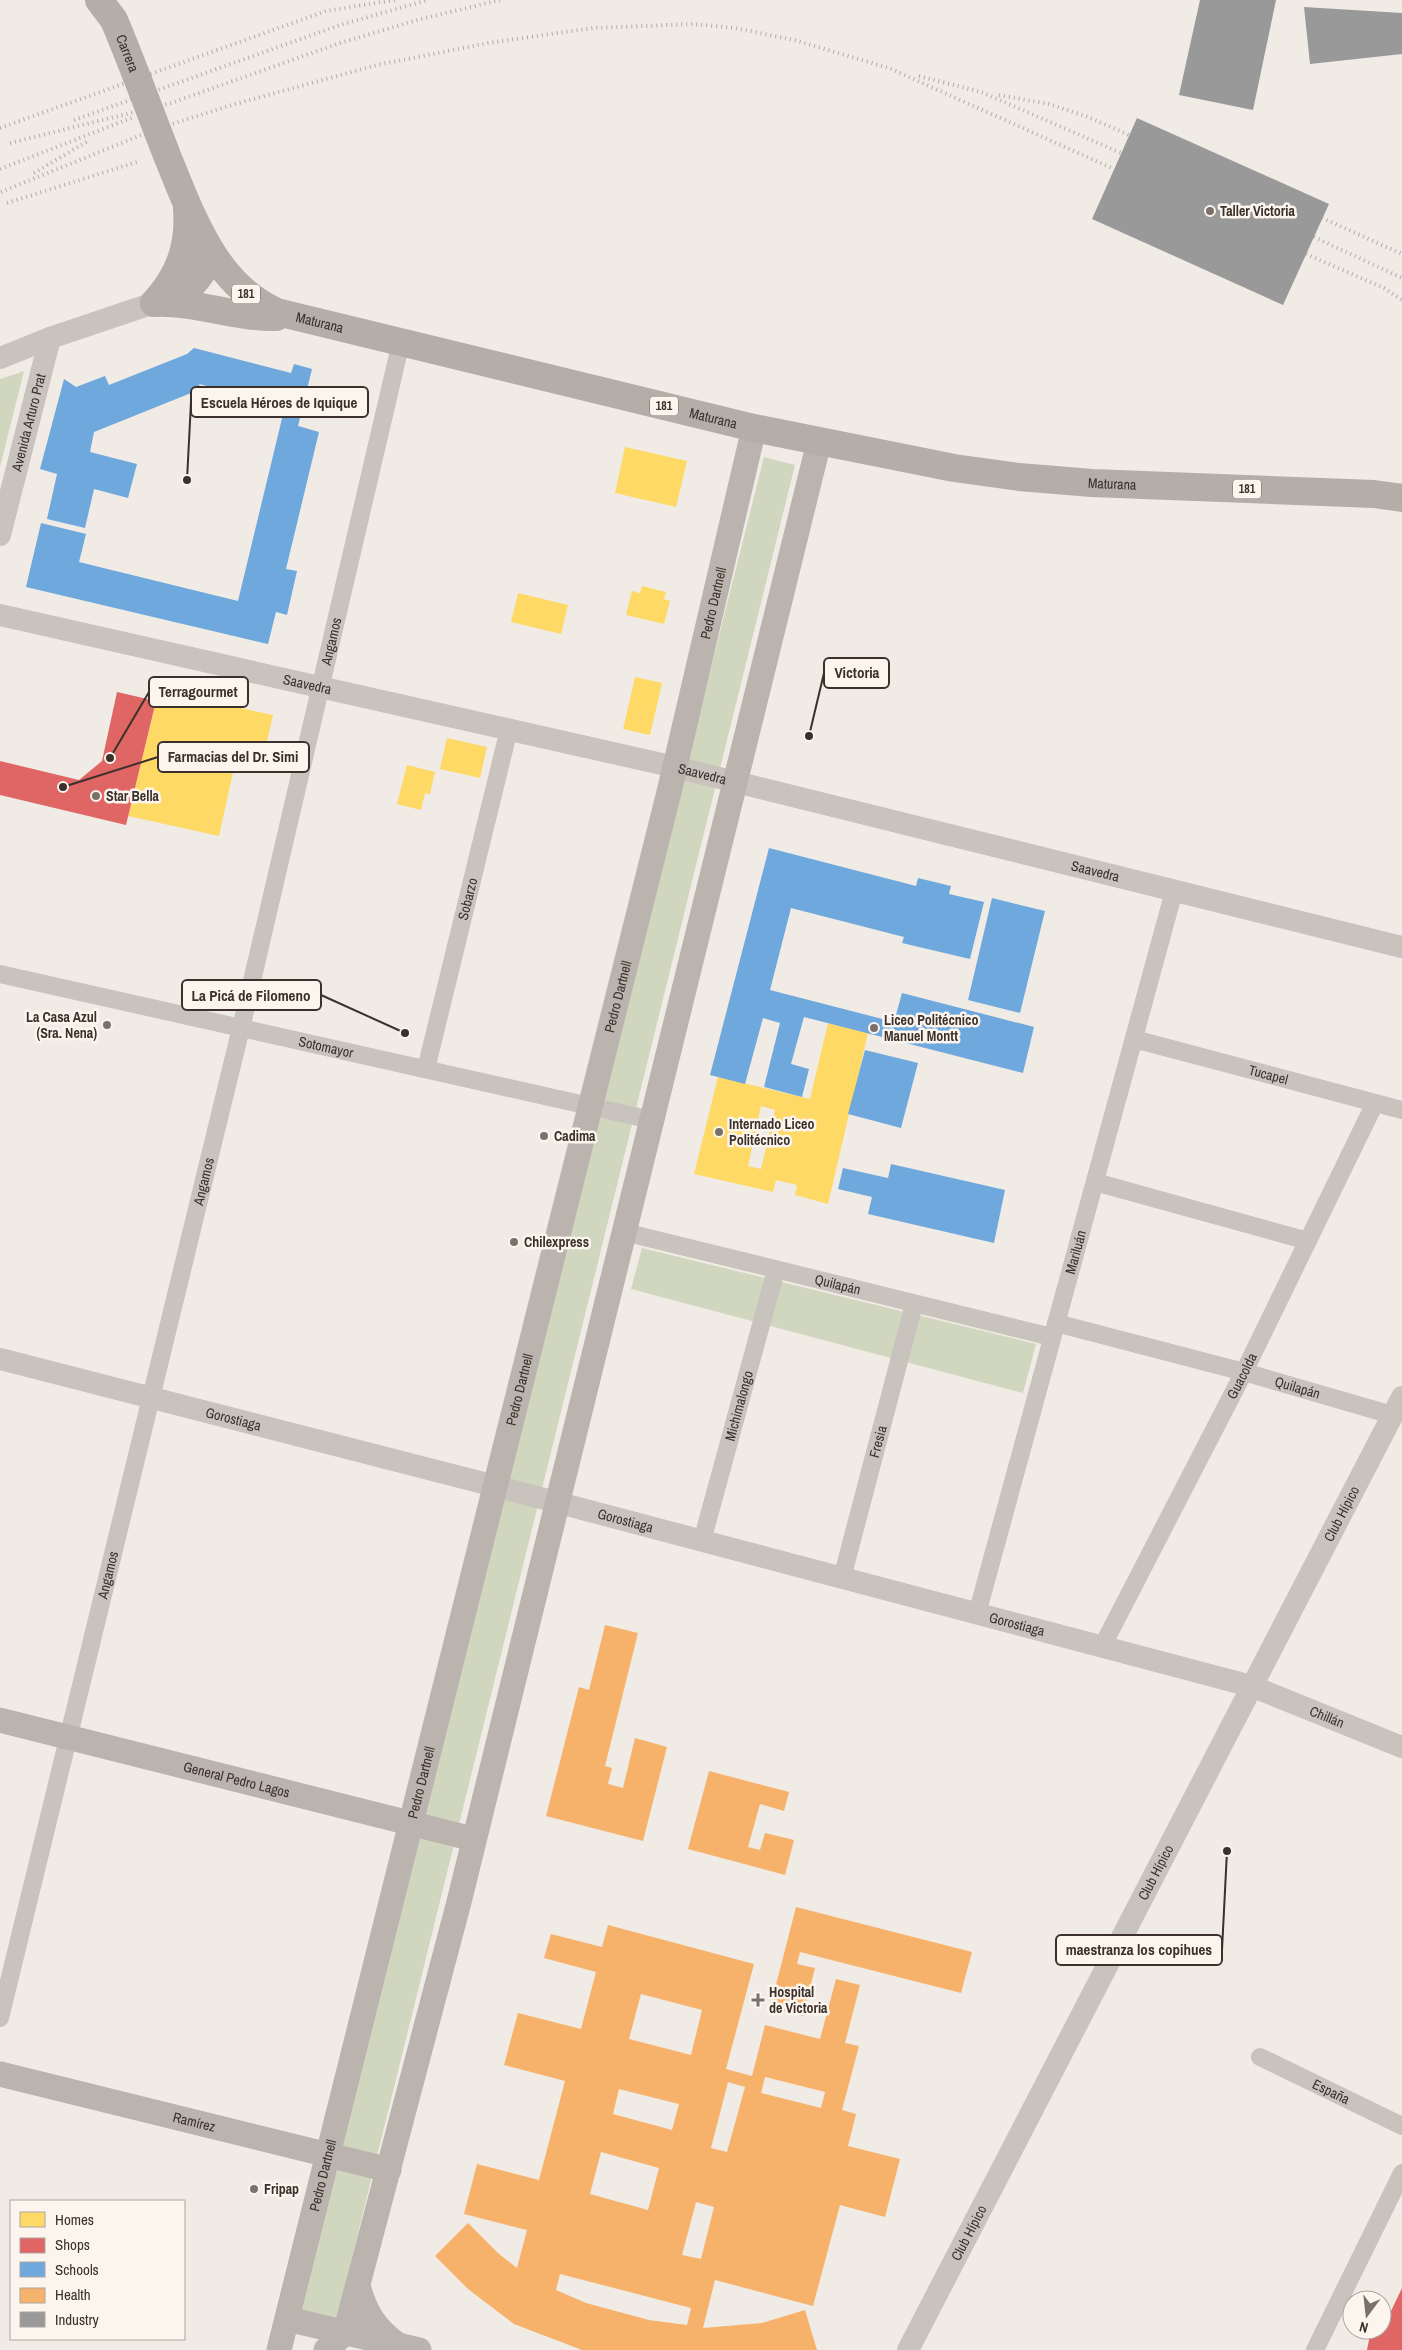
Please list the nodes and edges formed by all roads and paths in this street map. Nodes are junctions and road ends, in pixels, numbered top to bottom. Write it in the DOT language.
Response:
graph roads {
  1 [pos="109,7"];
  2 [pos="149,110"];
  3 [pos="187,205"];
  4 [pos="212,253"];
  5 [pos="154,303"];
  6 [pos="293,317"];
  7 [pos="50,338"];
  8 [pos="401,342"];
  9 [pos="0,358"];
  10 [pos="754,428"];
  11 [pos="818,442"];
  12 [pos="1402,498"];
  13 [pos="0,535"];
  14 [pos="0,615"];
  15 [pos="320,687"];
  16 [pos="509,730"];
  17 [pos="675,767"];
  18 [pos="735,782"];
  19 [pos="1174,891"];
  20 [pos="1402,947"];
  21 [pos="0,974"];
  22 [pos="241,1028"];
  23 [pos="1134,1039"];
  24 [pos="426,1069"];
  25 [pos="1375,1103"];
  26 [pos="590,1106"];
  27 [pos="1402,1110"];
  28 [pos="652,1120"];
  29 [pos="1095,1182"];
  30 [pos="624,1232"];
  31 [pos="1308,1241"];
  32 [pos="776,1270"];
  33 [pos="914,1304"];
  34 [pos="1054,1330"];
  35 [pos="0,1360"];
  36 [pos="1244,1372"];
  37 [pos="151,1400"];
  38 [pos="1397,1406"];
  39 [pos="495,1486"];
  40 [pos="557,1503"];
  41 [pos="702,1541"];
  42 [pos="842,1578"];
  43 [pos="977,1614"];
  44 [pos="1102,1647"];
  45 [pos="1251,1686"];
  46 [pos="0,1720"];
  47 [pos="68,1737"];
  48 [pos="1402,1747"];
  49 [pos="411,1823"];
  50 [pos="474,1839"];
  51 [pos="0,2018"];
  52 [pos="1260,2057"];
  53 [pos="0,2074"];
  54 [pos="1402,2126"];
  55 [pos="328,2154"];
  56 [pos="390,2170"];
  57 [pos="1402,2173"];
  58 [pos="358,2285"];
  59 [pos="287,2319"];
  60 [pos="346,2333"];
  61 [pos="409,2348"];
  62 [pos="279,2350"];
  63 [pos="326,2350"];
  64 [pos="366,2350"];
  65 [pos="908,2350"];
  66 [pos="1315,2350"];
  1 -- 2 [label="highway, Carrera / 181"];
  2 -- 3 [label="highway, Maturana / 181"];
  3 -- 4 [label="highway, Maturana / 181"];
  3 -- 5 [label="highway"];
  4 -- 5 [label="highway"];
  4 -- 6 [label="highway, Maturana / 181"];
  5 -- 6 [label="highway"];
  5 -- 7 [label="street"];
  6 -- 8 [label="highway, Maturana / 181"];
  7 -- 9 [label="street"];
  7 -- 13 [label="street, Avenida Arturo Prat"];
  8 -- 10 [label="highway, Maturana / 181"];
  8 -- 15 [label="street, Angamos"];
  10 -- 11 [label="highway, Maturana / 181"];
  10 -- 17 [label="main road, Pedro Dartnell"];
  11 -- 12 [label="highway, Maturana / 181"];
  11 -- 18 [label="main road"];
  14 -- 15 [label="street, Saavedra"];
  15 -- 16 [label="street, Saavedra"];
  15 -- 22 [label="street, Angamos"];
  16 -- 17 [label="street, Saavedra"];
  16 -- 24 [label="street, Sobarzo"];
  17 -- 18 [label="street, Saavedra"];
  17 -- 26 [label="main road, Pedro Dartnell"];
  18 -- 19 [label="street, Saavedra"];
  18 -- 28 [label="main road"];
  19 -- 20 [label="street, Saavedra"];
  19 -- 23 [label="street, Mariluán"];
  21 -- 22 [label="street, Sotomayor"];
  22 -- 24 [label="street, Sotomayor"];
  22 -- 37 [label="street, Angamos"];
  23 -- 25 [label="street, Tucapel"];
  23 -- 29 [label="street, Mariluán"];
  24 -- 26 [label="street, Sotomayor"];
  25 -- 27 [label="street, Tucapel"];
  25 -- 31 [label="street, Guacolda"];
  26 -- 28 [label="street, Sotomayor"];
  26 -- 39 [label="main road, Pedro Dartnell"];
  28 -- 30 [label="main road"];
  29 -- 31 [label="street"];
  29 -- 34 [label="street, Mariluán"];
  30 -- 32 [label="street, Quilapán"];
  30 -- 40 [label="main road"];
  31 -- 36 [label="street, Guacolda"];
  32 -- 33 [label="street, Quilapán"];
  32 -- 41 [label="street, Michimalongo"];
  33 -- 34 [label="street, Quilapán"];
  33 -- 42 [label="street, Fresia"];
  34 -- 36 [label="street, Quilapán"];
  34 -- 43 [label="street, Mariluán"];
  35 -- 37 [label="street, Gorostiaga"];
  36 -- 38 [label="street, Quilapán"];
  36 -- 44 [label="street, Guacolda"];
  37 -- 39 [label="street, Gorostiaga"];
  37 -- 47 [label="street, Angamos"];
  38 -- 45 [label="street, Club Hípico"];
  39 -- 40 [label="street, Gorostiaga"];
  39 -- 49 [label="main road, Pedro Dartnell"];
  40 -- 41 [label="street, Gorostiaga"];
  40 -- 50 [label="main road"];
  41 -- 42 [label="street, Gorostiaga"];
  42 -- 43 [label="street, Gorostiaga"];
  43 -- 44 [label="street, Gorostiaga"];
  44 -- 45 [label="street, Gorostiaga"];
  45 -- 48 [label="street, Chillán"];
  45 -- 65 [label="street, Club Hípico"];
  46 -- 47 [label="main road, General Pedro Lagos"];
  47 -- 49 [label="main road, General Pedro Lagos"];
  47 -- 51 [label="street, Angamos"];
  49 -- 50 [label="main road, General Pedro Lagos"];
  49 -- 55 [label="main road, Pedro Dartnell"];
  50 -- 56 [label="main road"];
  52 -- 54 [label="street, España"];
  53 -- 55 [label="main road, Ramírez"];
  55 -- 56 [label="main road, Ramírez"];
  55 -- 59 [label="main road, Pedro Dartnell"];
  56 -- 58 [label="main road"];
  57 -- 66 [label="street"];
  58 -- 60 [label="main road"];
  58 -- 61 [label="main road"];
  59 -- 60 [label="main road"];
  59 -- 62 [label="main road, Pedro Dartnell"];
  60 -- 61 [label="main road"];
  60 -- 63 [label="main road"];
  60 -- 64 [label="main road"];
}
